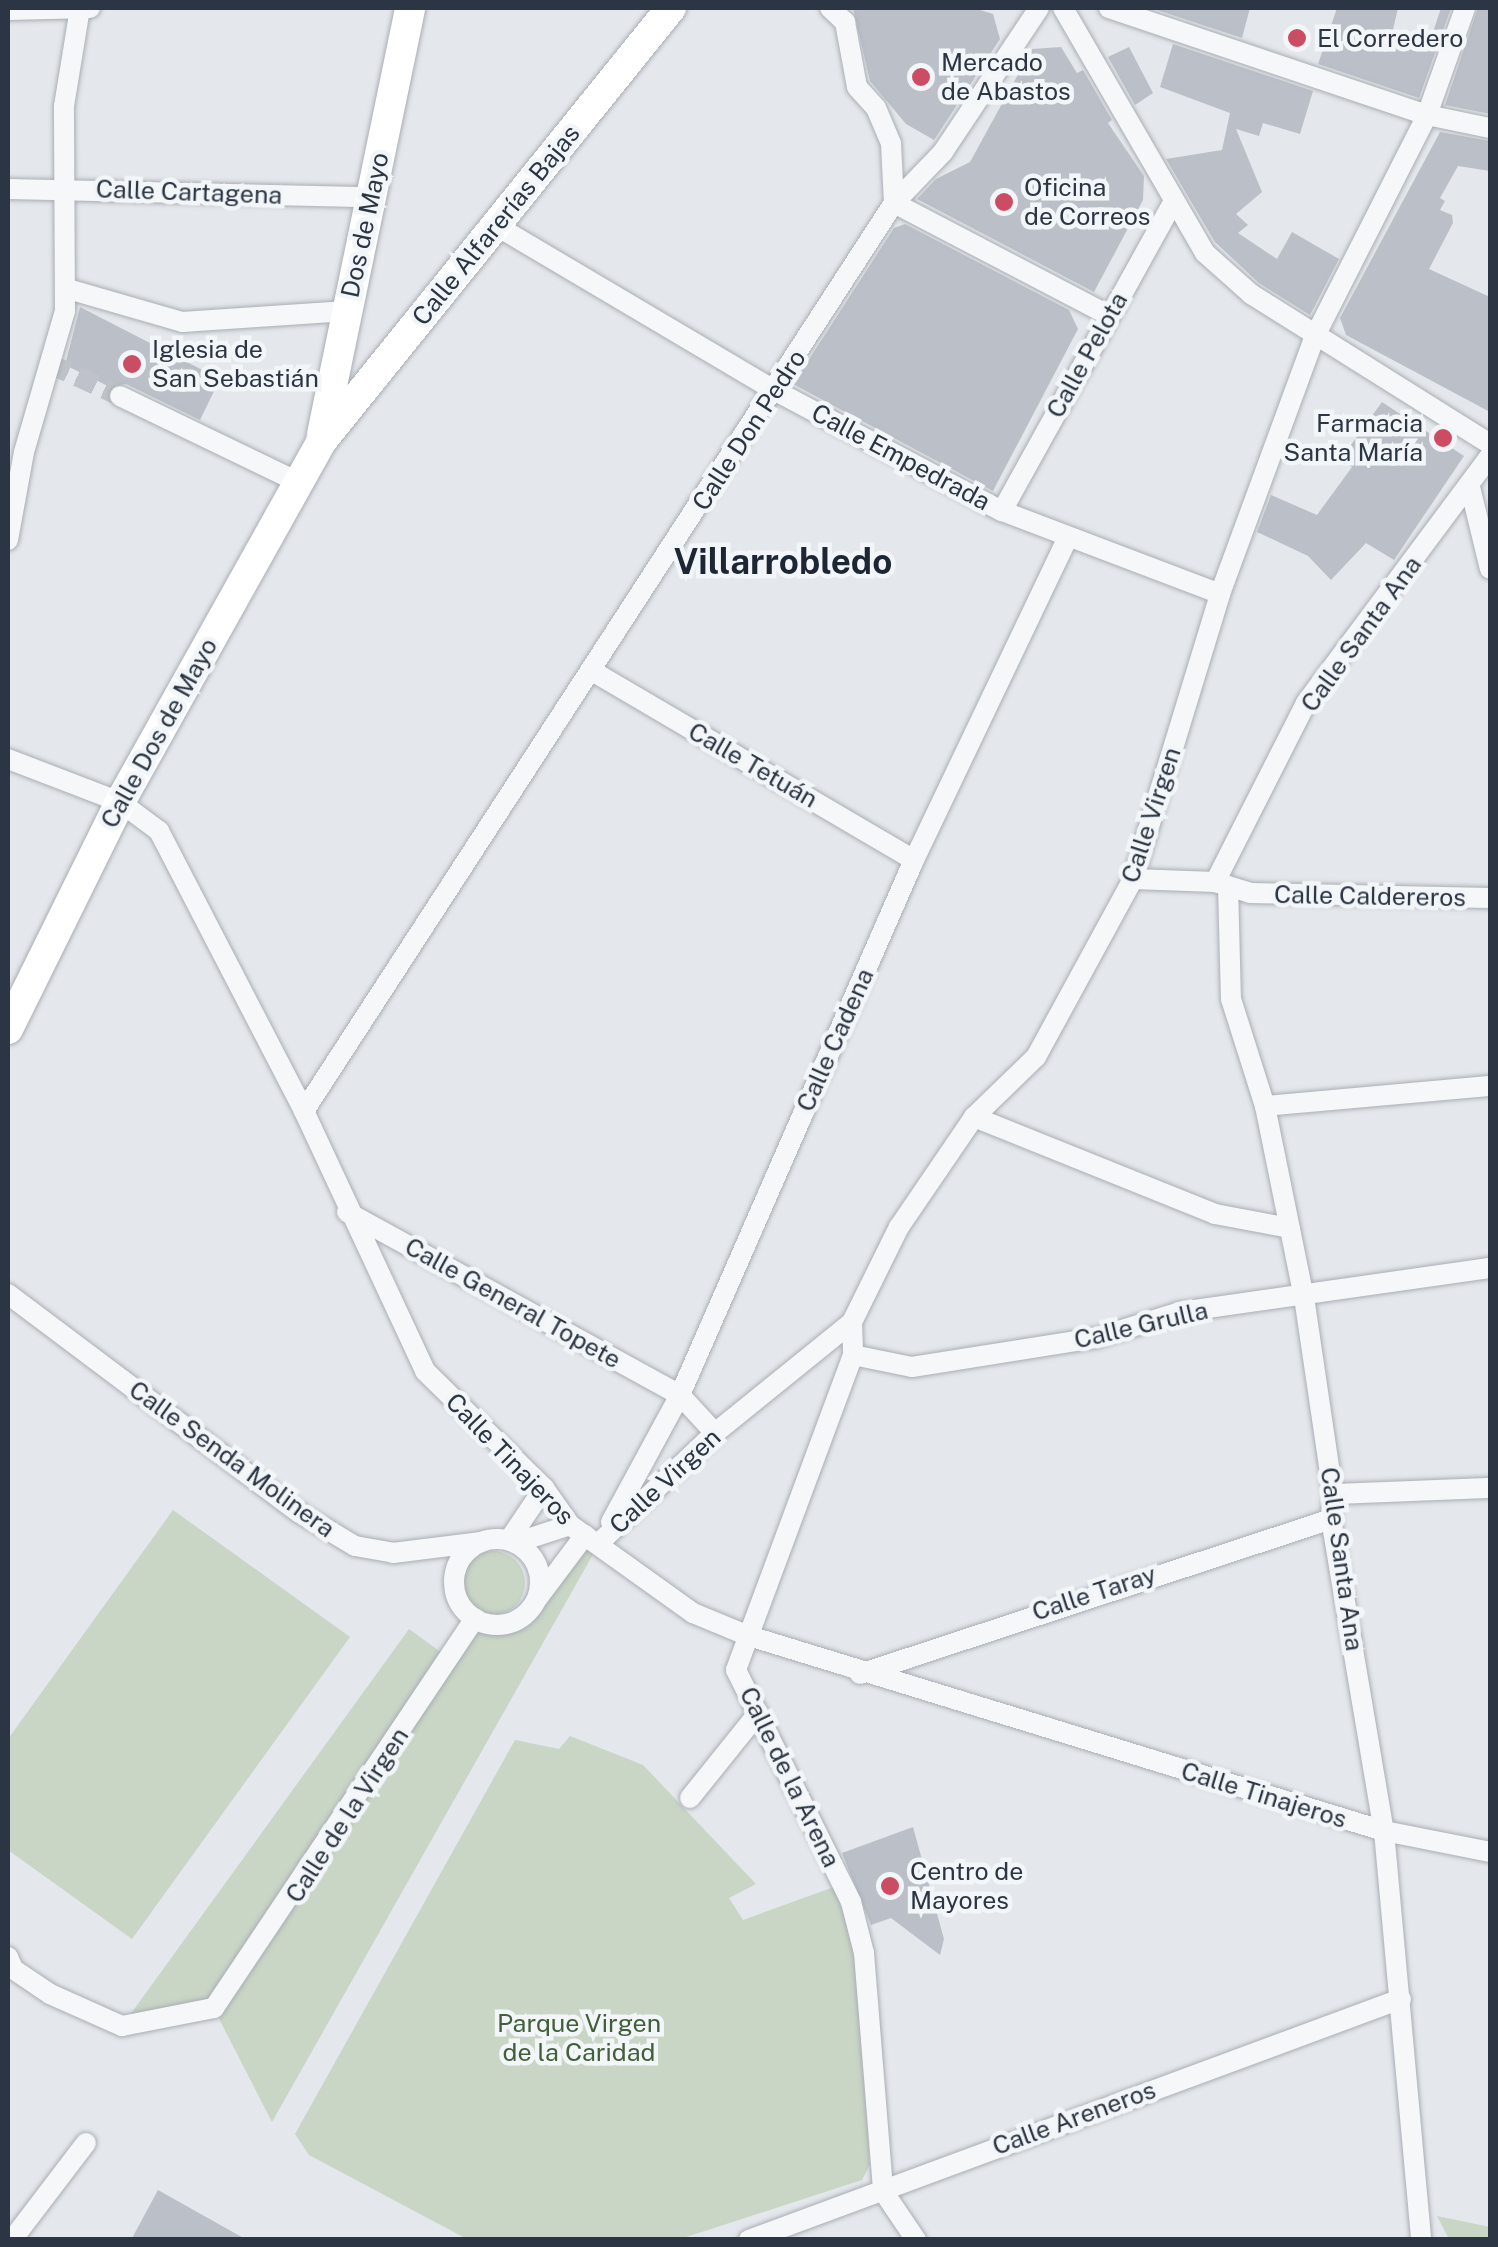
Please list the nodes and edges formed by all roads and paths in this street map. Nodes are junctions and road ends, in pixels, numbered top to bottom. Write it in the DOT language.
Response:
graph roads {
  1 [pos="80,8"];
  2 [pos="90,8"];
  3 [pos="410,8"];
  4 [pos="671,8"];
  5 [pos="830,8"];
  6 [pos="1039,8"];
  7 [pos="1063,8"];
  8 [pos="1109,8"];
  9 [pos="1465,8"];
  10 [pos="8,10"];
  11 [pos="1427,115"];
  12 [pos="1490,128"];
  13 [pos="8,188"];
  14 [pos="65,188"];
  15 [pos="371,197"];
  16 [pos="1174,201"];
  17 [pos="894,204"];
  18 [pos="495,225"];
  19 [pos="68,289"];
  20 [pos="347,312"];
  21 [pos="1108,315"];
  22 [pos="1315,336"];
  23 [pos="774,390"];
  24 [pos="120,396"];
  25 [pos="320,442"];
  26 [pos="1490,444"];
  27 [pos="1490,456"];
  28 [pos="298,482"];
  29 [pos="1470,487"];
  30 [pos="1002,511"];
  31 [pos="1068,537"];
  32 [pos="8,540"];
  33 [pos="1490,569"];
  34 [pos="1220,594"];
  35 [pos="592,671"];
  36 [pos="8,759"];
  37 [pos="120,802"];
  38 [pos="914,860"];
  39 [pos="1133,879"];
  40 [pos="1222,884"];
  41 [pos="1490,898"];
  42 [pos="8,1029"];
  43 [pos="1490,1086"];
  44 [pos="1265,1106"];
  45 [pos="304,1111"];
  46 [pos="974,1118"];
  47 [pos="347,1212"];
  48 [pos="1290,1228"];
  49 [pos="1490,1268"];
  50 [pos="8,1294"];
  51 [pos="1304,1297"];
  52 [pos="852,1322"];
  53 [pos="853,1355"];
  54 [pos="680,1395"];
  55 [pos="715,1432"];
  56 [pos="544,1488"];
  57 [pos="1490,1488"];
  58 [pos="1334,1494"];
  59 [pos="1331,1519"];
  60 [pos="585,1534"];
  61 [pos="481,1542"];
  62 [pos="512,1542"];
  63 [pos="536,1601"];
  64 [pos="475,1618"];
  65 [pos="746,1635"];
  66 [pos="860,1674"];
  67 [pos="758,1713"];
  68 [pos="690,1798"];
  69 [pos="1384,1831"];
  70 [pos="1490,1852"];
  71 [pos="8,1957"];
  72 [pos="1402,1999"];
  73 [pos="86,2143"];
  74 [pos="882,2191"];
  75 [pos="12,2240"];
  76 [pos="749,2240"];
  77 [pos="916,2240"];
  78 [pos="1421,2240"];
  1 -- 2 [label="street"];
  1 -- 10 [label="street"];
  1 -- 14 [label="street"];
  3 -- 15 [label="street, Dos de Mayo"];
  4 -- 18 [label="street, Calle Alfarerías Bajas"];
  5 -- 17 [label="street"];
  6 -- 17 [label="street, Calle Don Pedro"];
  7 -- 16 [label="street"];
  8 -- 11 [label="street"];
  9 -- 11 [label="street, Calle Virgen"];
  11 -- 12 [label="street"];
  11 -- 22 [label="street, Calle Virgen"];
  13 -- 14 [label="street, Calle Cartagena"];
  14 -- 15 [label="street, Calle Cartagena"];
  14 -- 19 [label="street"];
  15 -- 20 [label="street, Dos de Mayo"];
  16 -- 21 [label="street, Calle Pelota"];
  16 -- 22 [label="street"];
  17 -- 21 [label="street"];
  17 -- 23 [label="street, Calle Don Pedro"];
  18 -- 23 [label="street, Calle Empedrada"];
  18 -- 25 [label="street, Calle Alfarerías Bajas"];
  19 -- 20 [label="street"];
  19 -- 32 [label="street"];
  20 -- 25 [label="street, Dos de Mayo"];
  21 -- 30 [label="street, Calle Pelota"];
  22 -- 26 [label="street"];
  22 -- 34 [label="street, Calle Virgen"];
  23 -- 30 [label="street, Calle Empedrada"];
  23 -- 35 [label="street, Calle Don Pedro"];
  24 -- 28 [label="street"];
  25 -- 28 [label="street, Calle Dos de Mayo"];
  27 -- 29 [label="street, Calle Santa Ana"];
  28 -- 37 [label="street, Calle Dos de Mayo"];
  29 -- 33 [label="street"];
  29 -- 40 [label="street, Calle Santa Ana"];
  30 -- 31 [label="street, Calle Empedrada"];
  31 -- 34 [label="street, Calle Empedrada"];
  31 -- 38 [label="street, Calle Cadena"];
  34 -- 39 [label="street, Calle Virgen"];
  35 -- 38 [label="street, Calle Tetuán"];
  35 -- 45 [label="street, Calle Don Pedro"];
  36 -- 37 [label="street, Calle Tinajeros"];
  37 -- 42 [label="street, Calle Dos de Mayo"];
  37 -- 45 [label="street, Calle Tinajeros"];
  38 -- 54 [label="street, Calle Cadena"];
  39 -- 40 [label="street"];
  39 -- 46 [label="street, Calle Virgen"];
  40 -- 41 [label="street, Calle Caldereros"];
  40 -- 44 [label="street, Calle Santa Ana"];
  43 -- 44 [label="street"];
  44 -- 48 [label="street, Calle Santa Ana"];
  45 -- 47 [label="street, Calle Tinajeros"];
  46 -- 48 [label="street"];
  46 -- 52 [label="street, Calle Virgen"];
  47 -- 54 [label="street, Calle General Topete"];
  47 -- 56 [label="street, Calle Tinajeros"];
  48 -- 51 [label="street, Calle Santa Ana"];
  49 -- 51 [label="street, Calle Grulla"];
  50 -- 61 [label="street, Calle Senda Molinera"];
  51 -- 53 [label="street, Calle Grulla"];
  51 -- 58 [label="street, Calle Santa Ana"];
  52 -- 53 [label="street, Calle de la Arena"];
  52 -- 55 [label="street, Calle Virgen"];
  53 -- 65 [label="street, Calle de la Arena"];
  54 -- 55 [label="street, Calle General Topete"];
  54 -- 60 [label="street, Calle Cadena"];
  55 -- 60 [label="street, Calle Virgen"];
  56 -- 60 [label="street, Calle Tinajeros"];
  56 -- 62 [label="street"];
  57 -- 58 [label="street"];
  58 -- 59 [label="street, Calle Santa Ana"];
  59 -- 66 [label="street, Calle Taray"];
  59 -- 69 [label="street, Calle Santa Ana"];
  60 -- 62 [label="street"];
  60 -- 63 [label="street"];
  60 -- 65 [label="street, Calle Tinajeros"];
  61 -- 62 [label="street"];
  61 -- 64 [label="street"];
  62 -- 63 [label="street"];
  63 -- 64 [label="street"];
  64 -- 71 [label="street, Calle de la Virgen"];
  65 -- 66 [label="street, Calle Tinajeros"];
  65 -- 67 [label="street, Calle de la Arena"];
  66 -- 69 [label="street, Calle Tinajeros"];
  67 -- 68 [label="street"];
  67 -- 74 [label="street, Calle de la Arena"];
  69 -- 70 [label="street, Calle Tinajeros"];
  69 -- 72 [label="street, Calle Santa Ana"];
  72 -- 74 [label="street, Calle Areneros"];
  72 -- 78 [label="street, Calle Santa Ana"];
  73 -- 75 [label="street"];
  74 -- 76 [label="street, Calle Areneros"];
  74 -- 77 [label="street"];
}
